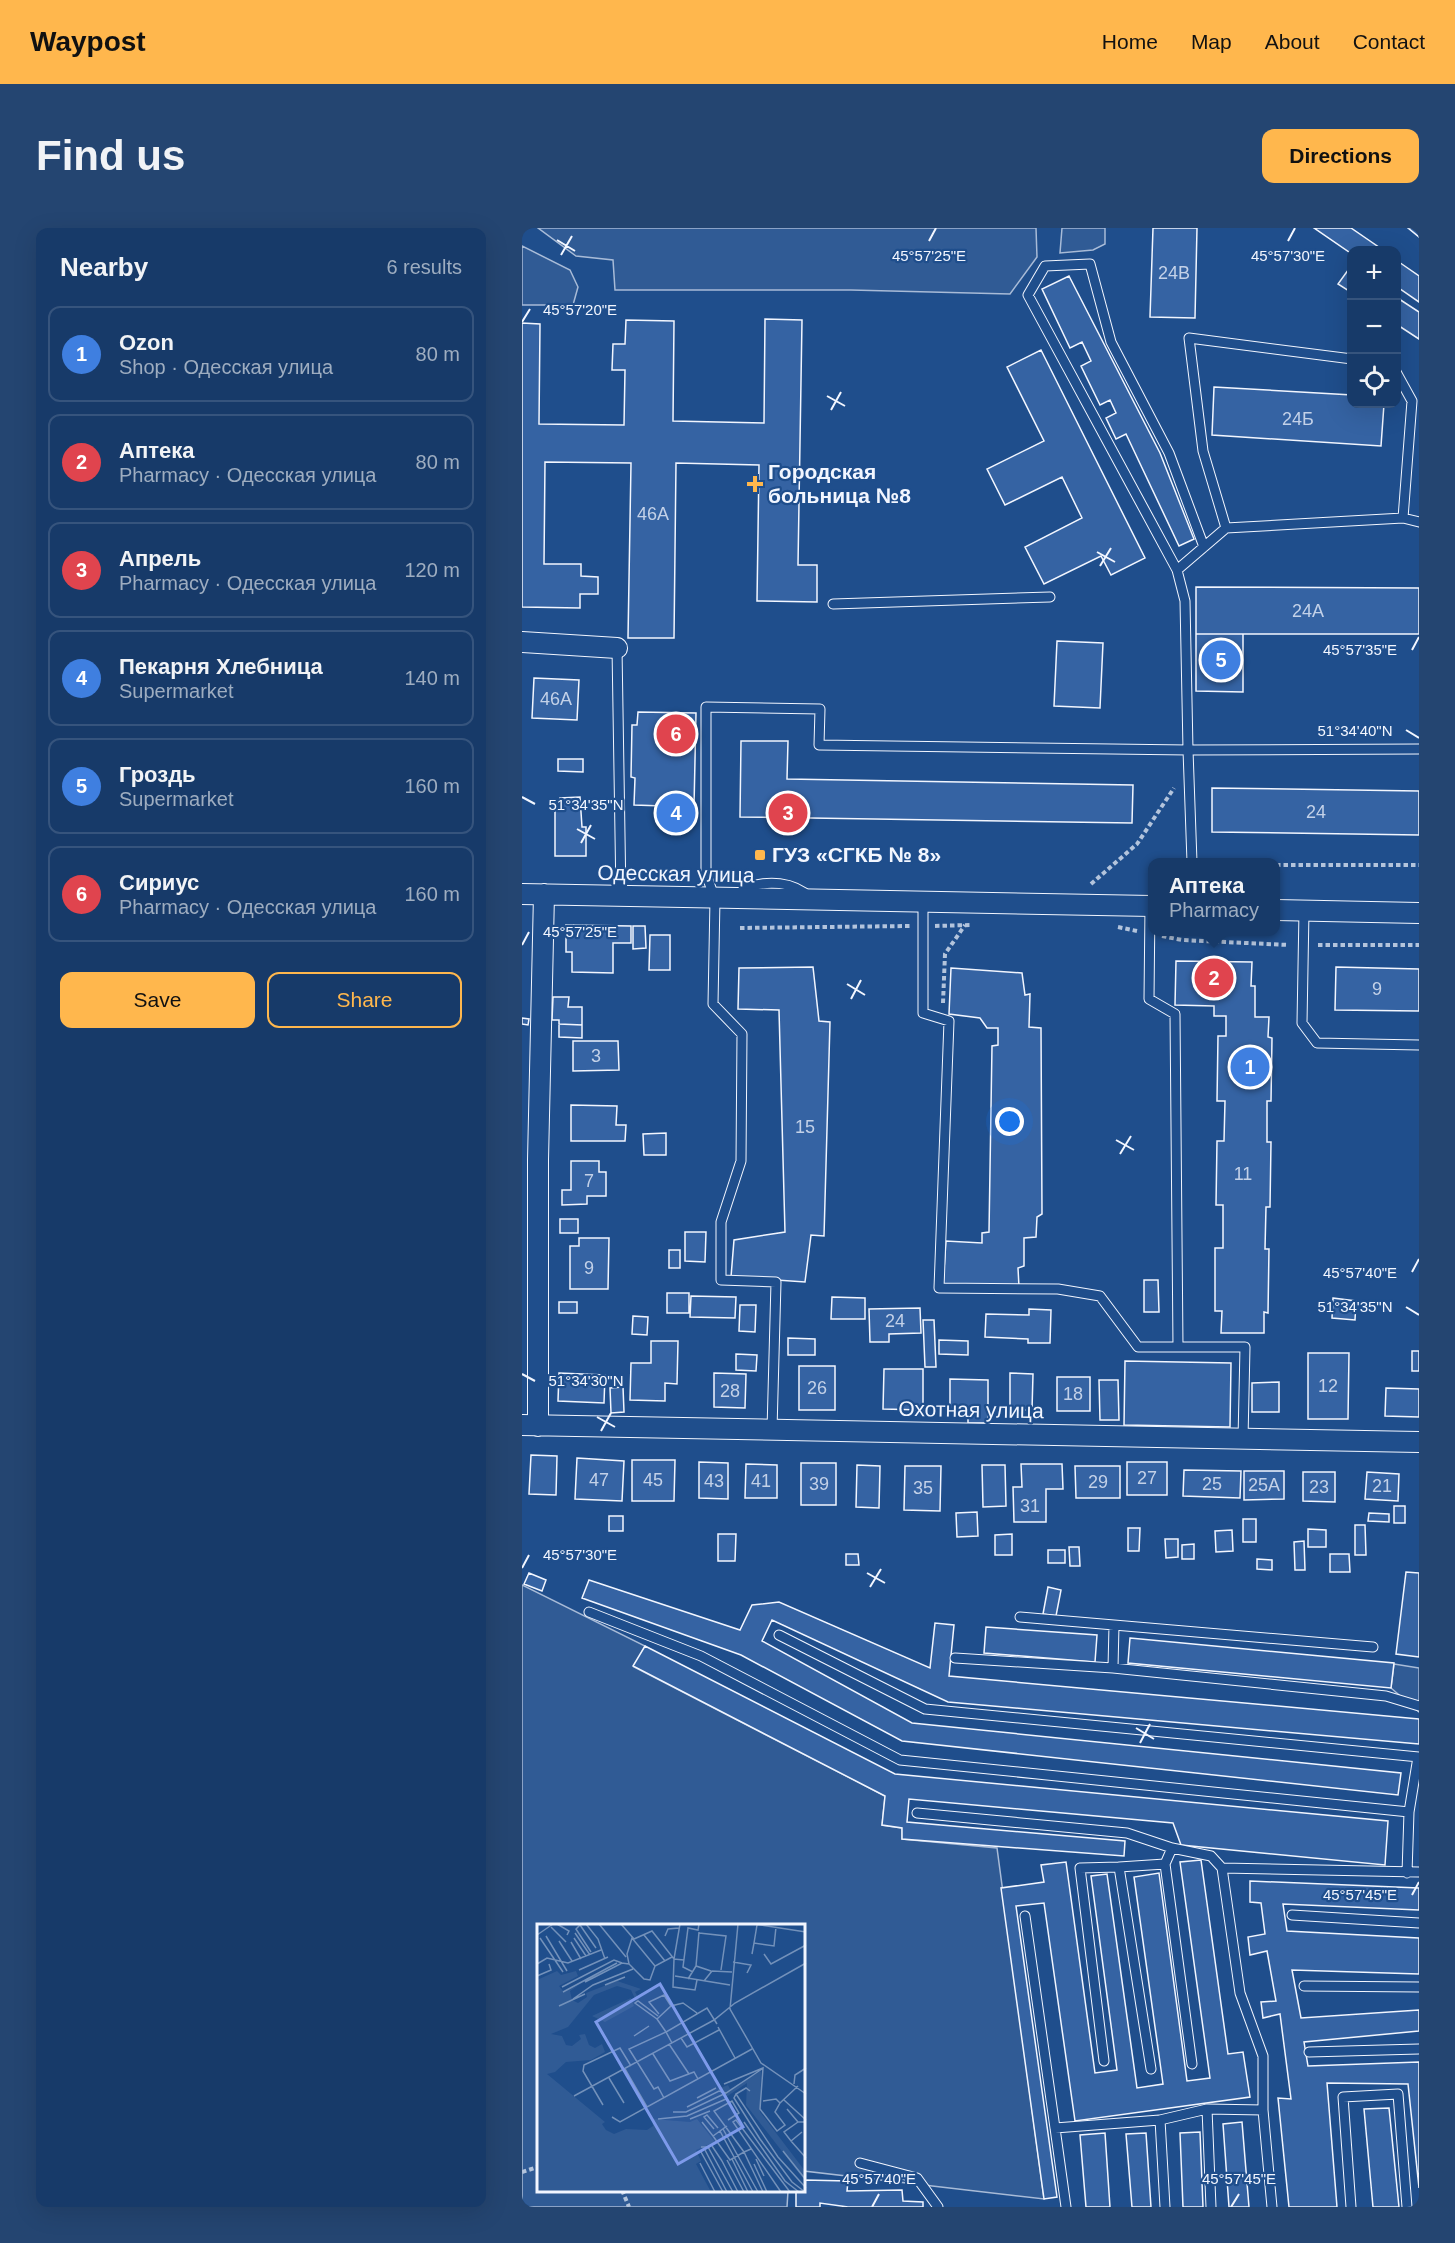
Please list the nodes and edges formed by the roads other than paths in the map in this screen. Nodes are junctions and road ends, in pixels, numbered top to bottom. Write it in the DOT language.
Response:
graph roads {
  1 [pos="1347,358"];
  2 [pos="1401,379"];
  3 [pos="1416,401"];
  4 [pos="1403,518"];
  5 [pos="1419,522"];
  6 [pos="1226,528"];
  7 [pos="1204,547"];
  8 [pos="1177,570"];
  9 [pos="1050,597"];
  10 [pos="833,604"];
  11 [pos="522,642"];
  12 [pos="617,648"];
  13 [pos="1419,749"];
  14 [pos="1188,750"];
  15 [pos="1192,858"];
  16 [pos="522,894"];
  17 [pos="544,894"];
  18 [pos="621,897"];
  19 [pos="715,899"];
  20 [pos="923,901"];
  21 [pos="1148,906"];
  22 [pos="1280,910"];
  23 [pos="1304,911"];
  24 [pos="1419,914"];
  25 [pos="1149,936"];
  26 [pos="1419,1045"];
  27 [pos="1178,1347"];
  28 [pos="530,1426"];
  29 [pos="772,1431"];
  30 [pos="1243,1439"];
  31 [pos="1419,1442"];
  32 [pos="589,1612"];
  33 [pos="1020,1617"];
  34 [pos="1114,1625"];
  35 [pos="778,1635"];
  36 [pos="1373,1647"];
  37 [pos="955,1658"];
  38 [pos="1113,1668"];
  39 [pos="1419,1706"];
  40 [pos="1418,1757"];
  41 [pos="1409,1812"];
  42 [pos="917,1813"];
  43 [pos="1172,1848"];
  44 [pos="1165,1864"];
  45 [pos="1119,1867"];
  46 [pos="1222,1868"];
  47 [pos="1419,1872"];
  48 [pos="1407,1873"];
  49 [pos="1292,1915"];
  50 [pos="1024,1916"];
  51 [pos="1419,1923"];
  52 [pos="1304,1986"];
  53 [pos="1419,1987"];
  54 [pos="1419,2049"];
  55 [pos="1309,2052"];
  56 [pos="1104,2061"];
  57 [pos="1192,2064"];
  58 [pos="1150,2069"];
  59 [pos="1207,2109"];
  60 [pos="1263,2110"];
  61 [pos="1160,2120"];
  62 [pos="1055,2128"];
  63 [pos="860,2163"];
  64 [pos="938,2207"];
  65 [pos="1066,2207"];
  66 [pos="1165,2207"];
  67 [pos="1211,2207"];
  68 [pos="1272,2207"];
  69 [pos="1351,2207"];
  70 [pos="1407,2207"];
  1 -- 6 [label="lane"];
  2 -- 3 [label="lane"];
  3 -- 4 [label="lane"];
  4 -- 5 [label="lane"];
  4 -- 6 [label="lane"];
  6 -- 7 [label="lane"];
  7 -- 8 [label="lane"];
  7 -- 8 [label="lane"];
  8 -- 14 [label="lane"];
  9 -- 10 [label="lane"];
  11 -- 12 [label="street"];
  12 -- 18 [label="lane"];
  13 -- 14 [label="lane"];
  14 -- 15 [label="lane"];
  14 -- 19 [label="lane"];
  16 -- 17 [label="street, Одесская улица"];
  17 -- 18 [label="street, Одесская улица"];
  17 -- 28 [label="street"];
  18 -- 19 [label="street, Одесская улица"];
  19 -- 20 [label="street, Одесская улица"];
  19 -- 29 [label="lane"];
  20 -- 21 [label="street, Одесская улица"];
  20 -- 27 [label="lane"];
  22 -- 23 [label="street"];
  23 -- 24 [label="street"];
  23 -- 26 [label="lane"];
  25 -- 27 [label="lane"];
  27 -- 30 [label="lane"];
  28 -- 29 [label="street, Охотная улица"];
  29 -- 30 [label="street, Охотная улица"];
  30 -- 31 [label="street, Охотная улица"];
  32 -- 41 [label="lane"];
  33 -- 34 [label="lane"];
  34 -- 36 [label="lane"];
  34 -- 38 [label="lane"];
  35 -- 40 [label="lane"];
  37 -- 38 [label="lane"];
  38 -- 39 [label="lane"];
  40 -- 41 [label="lane"];
  41 -- 48 [label="lane"];
  42 -- 43 [label="lane"];
  43 -- 44 [label="lane"];
  43 -- 46 [label="lane"];
  44 -- 45 [label="lane"];
  44 -- 57 [label="lane"];
  45 -- 56 [label="lane"];
  45 -- 58 [label="lane"];
  46 -- 48 [label="lane"];
  46 -- 60 [label="lane"];
  47 -- 48 [label="lane"];
  49 -- 51 [label="lane"];
  50 -- 62 [label="lane"];
  52 -- 53 [label="lane"];
  54 -- 55 [label="lane"];
  59 -- 60 [label="lane"];
  59 -- 61 [label="lane"];
  59 -- 67 [label="lane"];
  60 -- 68 [label="lane"];
  61 -- 62 [label="lane"];
  61 -- 66 [label="lane"];
  62 -- 65 [label="lane"];
  63 -- 64 [label="lane"];
  69 -- 70 [label="lane"];
}
